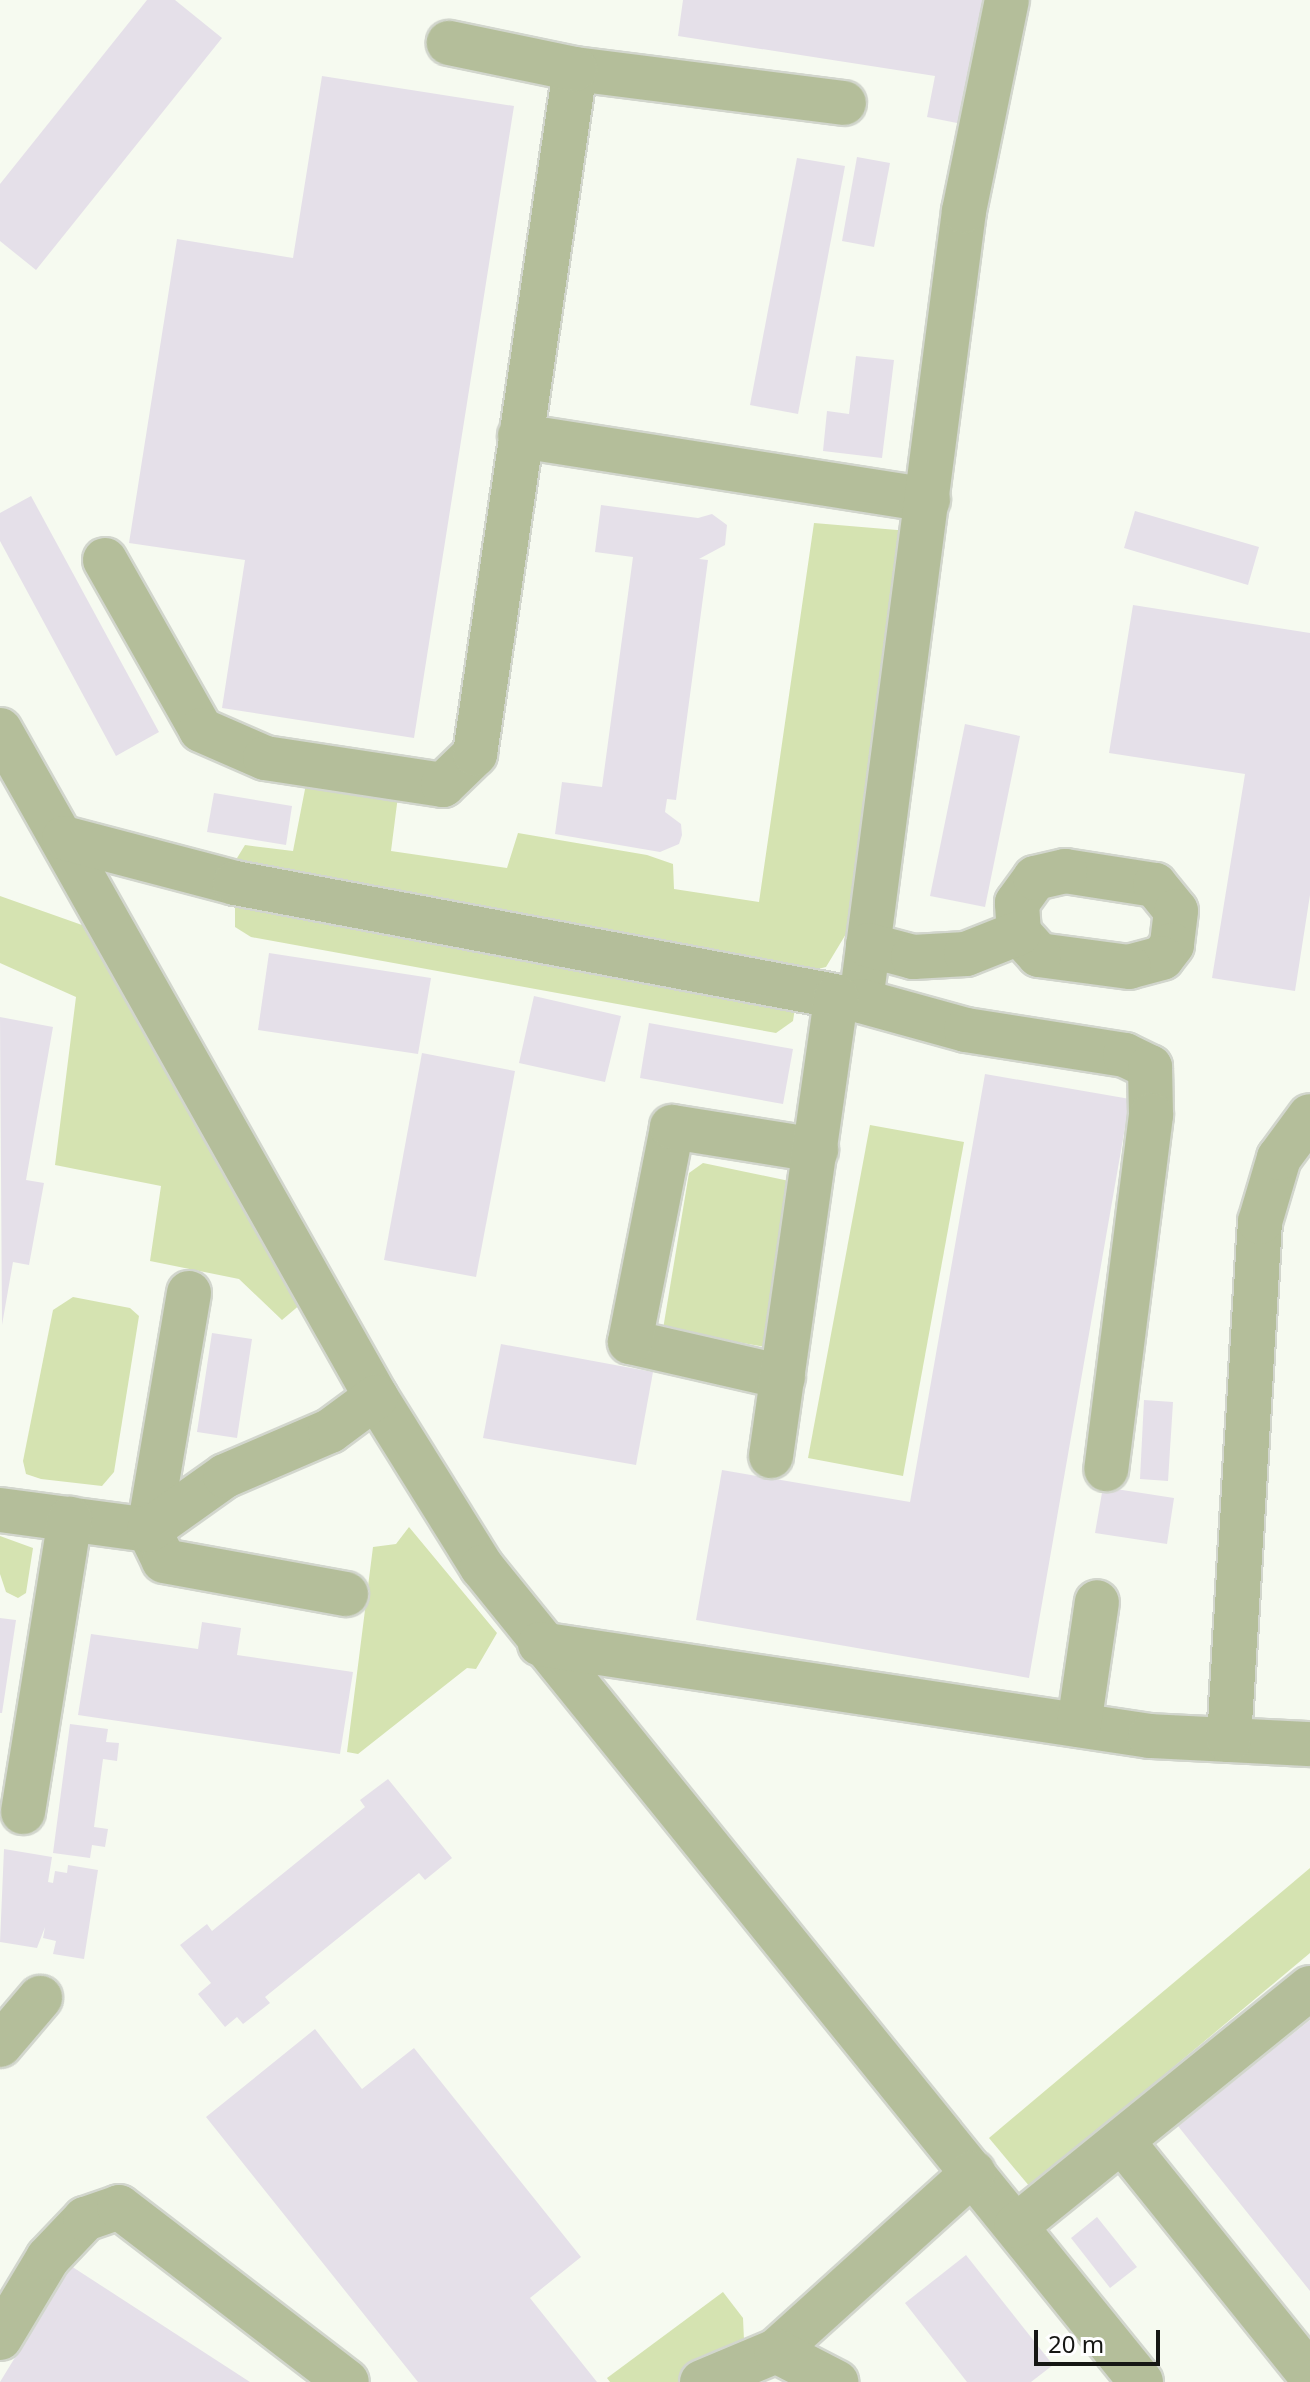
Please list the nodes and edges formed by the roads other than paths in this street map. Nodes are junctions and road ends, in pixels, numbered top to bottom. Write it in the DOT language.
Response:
graph roads {
  1 [pos="1007,0"];
  2 [pos="449,43"];
  3 [pos="575,69"];
  4 [pos="844,103"];
  5 [pos="520,436"];
  6 [pos="928,500"];
  7 [pos="105,560"];
  8 [pos="0,730"];
  9 [pos="64,838"];
  10 [pos="1019,933"];
  11 [pos="868,945"];
  12 [pos="848,999"];
  13 [pos="1310,1116"];
  14 [pos="816,1150"];
  15 [pos="189,1293"];
  16 [pos="783,1377"];
  17 [pos="376,1397"];
  18 [pos="771,1456"];
  19 [pos="1106,1469"];
  20 [pos="0,1510"];
  21 [pos="70,1519"];
  22 [pos="149,1530"];
  23 [pos="346,1594"];
  24 [pos="1097,1602"];
  25 [pos="540,1644"];
  26 [pos="1079,1725"];
  27 [pos="1229,1740"];
  28 [pos="1310,1744"];
  29 [pos="23,1812"];
  30 [pos="1310,1988"];
  31 [pos="40,1998"];
  32 [pos="0,2045"];
  33 [pos="1122,2141"];
  34 [pos="973,2173"];
  35 [pos="1016,2226"];
  36 [pos="0,2338"];
  37 [pos="776,2351"];
  38 [pos="1310,2375"];
  39 [pos="347,2382"];
  40 [pos="702,2382"];
  41 [pos="836,2382"];
  42 [pos="1141,2382"];
  1 -- 6 [label="street"];
  2 -- 3 [label="street"];
  3 -- 4 [label="street"];
  3 -- 5 [label="street"];
  5 -- 6 [label="street"];
  5 -- 7 [label="street"];
  6 -- 11 [label="street"];
  8 -- 9 [label="street"];
  9 -- 12 [label="street"];
  9 -- 17 [label="street"];
  10 -- 11 [label="street"];
  11 -- 12 [label="street"];
  12 -- 14 [label="street"];
  12 -- 19 [label="street"];
  13 -- 27 [label="street"];
  14 -- 16 [label="street"];
  14 -- 16 [label="street"];
  15 -- 22 [label="street"];
  16 -- 18 [label="street"];
  17 -- 22 [label="street"];
  17 -- 25 [label="street"];
  20 -- 21 [label="street"];
  21 -- 22 [label="street"];
  21 -- 29 [label="street"];
  22 -- 23 [label="street"];
  24 -- 26 [label="street"];
  25 -- 26 [label="street"];
  25 -- 34 [label="street"];
  26 -- 27 [label="street"];
  27 -- 28 [label="street"];
  30 -- 33 [label="street"];
  31 -- 32 [label="street"];
  33 -- 35 [label="street"];
  33 -- 38 [label="street"];
  34 -- 35 [label="street"];
  34 -- 37 [label="street"];
  35 -- 42 [label="street"];
  36 -- 39 [label="street"];
  37 -- 40 [label="street"];
  37 -- 41 [label="street"];
}
